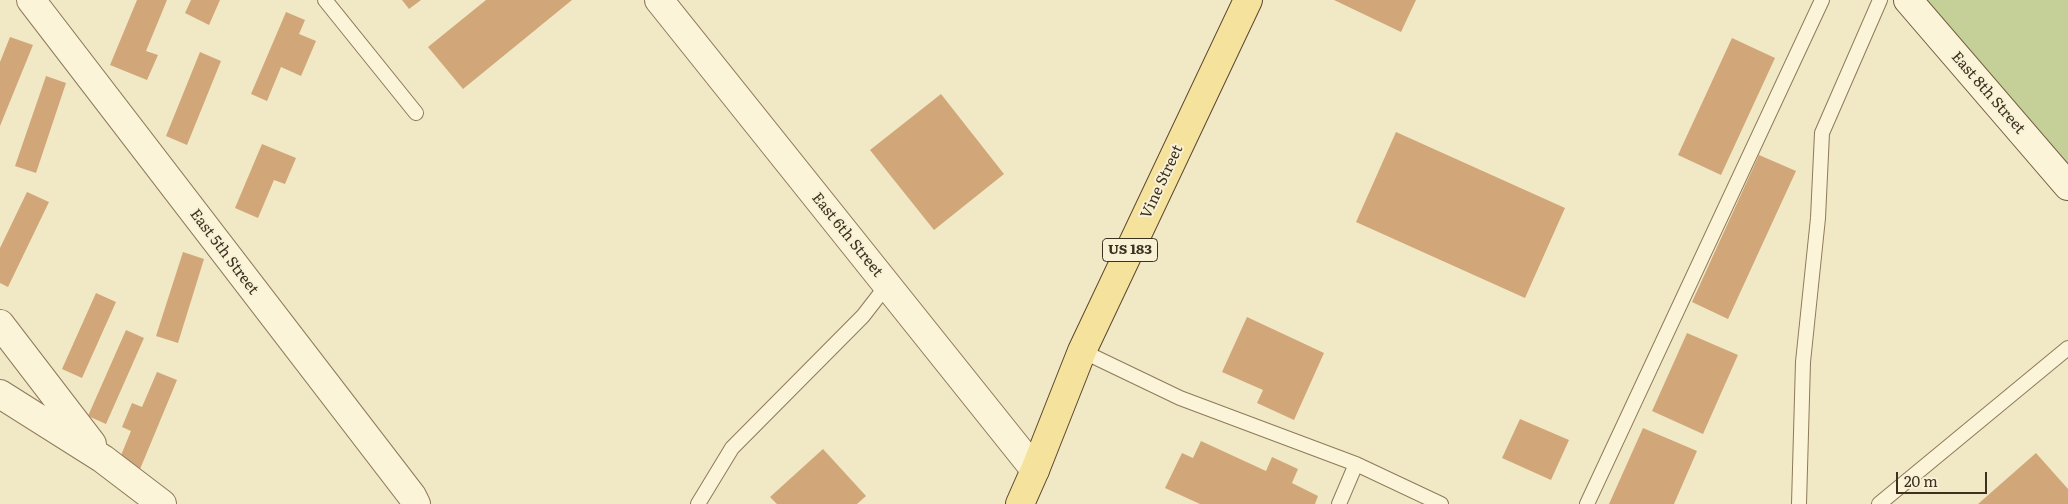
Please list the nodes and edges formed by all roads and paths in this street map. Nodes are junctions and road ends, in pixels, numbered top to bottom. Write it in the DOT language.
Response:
graph roads {
  1 [pos="32,0"];
  2 [pos="325,0"];
  3 [pos="659,0"];
  4 [pos="1822,0"];
  5 [pos="1880,0"];
  6 [pos="1908,0"];
  7 [pos="1240,5"];
  8 [pos="416,113"];
  9 [pos="2066,179"];
  10 [pos="887,285"];
  11 [pos="0,324"];
  12 [pos="2068,348"];
  13 [pos="1082,351"];
  14 [pos="0,394"];
  15 [pos="103,459"];
  16 [pos="1356,464"];
  17 [pos="1035,470"];
  18 [pos="162,504"];
  19 [pos="416,504"];
  20 [pos="698,504"];
  21 [pos="1020,504"];
  22 [pos="1339,504"];
  23 [pos="1441,504"];
  24 [pos="1587,504"];
  25 [pos="1799,504"];
  26 [pos="1879,504"];
  1 -- 19 [label="street, East 5th Street"];
  2 -- 8 [label="lane"];
  3 -- 10 [label="street, East 6th Street"];
  4 -- 24 [label="lane"];
  5 -- 25 [label="lane"];
  6 -- 9 [label="street, East 8th Street"];
  7 -- 13 [label="main road, Vine Street / US 183"];
  10 -- 17 [label="street, East 6th Street"];
  10 -- 20 [label="lane"];
  11 -- 15 [label="street"];
  12 -- 26 [label="lane"];
  13 -- 16 [label="lane"];
  13 -- 17 [label="main road, Vine Street / US 183"];
  14 -- 15 [label="street"];
  15 -- 18 [label="street"];
  16 -- 22 [label="lane"];
  16 -- 23 [label="lane"];
  17 -- 21 [label="main road, Vine Street / US 183"];
}
